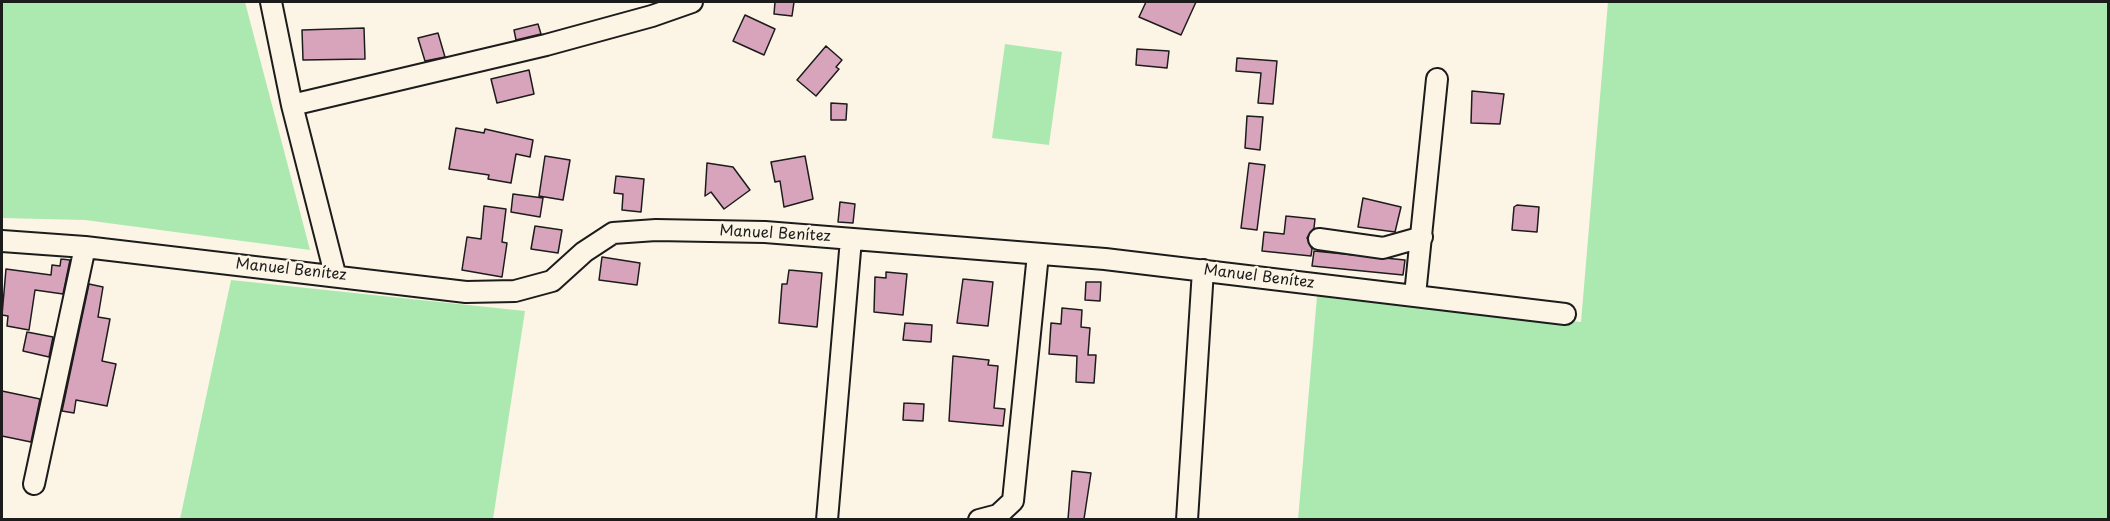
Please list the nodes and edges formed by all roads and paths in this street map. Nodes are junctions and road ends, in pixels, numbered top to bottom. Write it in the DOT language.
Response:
graph roads {
  1 [pos="271,2"];
  2 [pos="692,2"];
  3 [pos="1437,79"];
  4 [pos="292,105"];
  5 [pos="1422,237"];
  6 [pos="851,239"];
  7 [pos="1319,239"];
  8 [pos="2,241"];
  9 [pos="86,247"];
  10 [pos="1038,254"];
  11 [pos="1203,270"];
  12 [pos="335,274"];
  13 [pos="1415,295"];
  14 [pos="1566,314"];
  15 [pos="34,484"];
  16 [pos="827,519"];
  17 [pos="979,519"];
  18 [pos="1187,519"];
  1 -- 4 [label="street"];
  2 -- 4 [label="street"];
  3 -- 5 [label="street"];
  4 -- 12 [label="street"];
  5 -- 7 [label="street"];
  5 -- 13 [label="street"];
  6 -- 10 [label="street, Manuel Benítez"];
  6 -- 12 [label="street, Manuel Benítez"];
  6 -- 16 [label="street"];
  8 -- 9 [label="street, Manuel Benítez"];
  9 -- 12 [label="street, Manuel Benítez"];
  9 -- 15 [label="street"];
  10 -- 11 [label="street, Manuel Benítez"];
  10 -- 17 [label="street"];
  11 -- 13 [label="street, Manuel Benítez"];
  11 -- 18 [label="street"];
  13 -- 14 [label="street, Manuel Benítez"];
}
